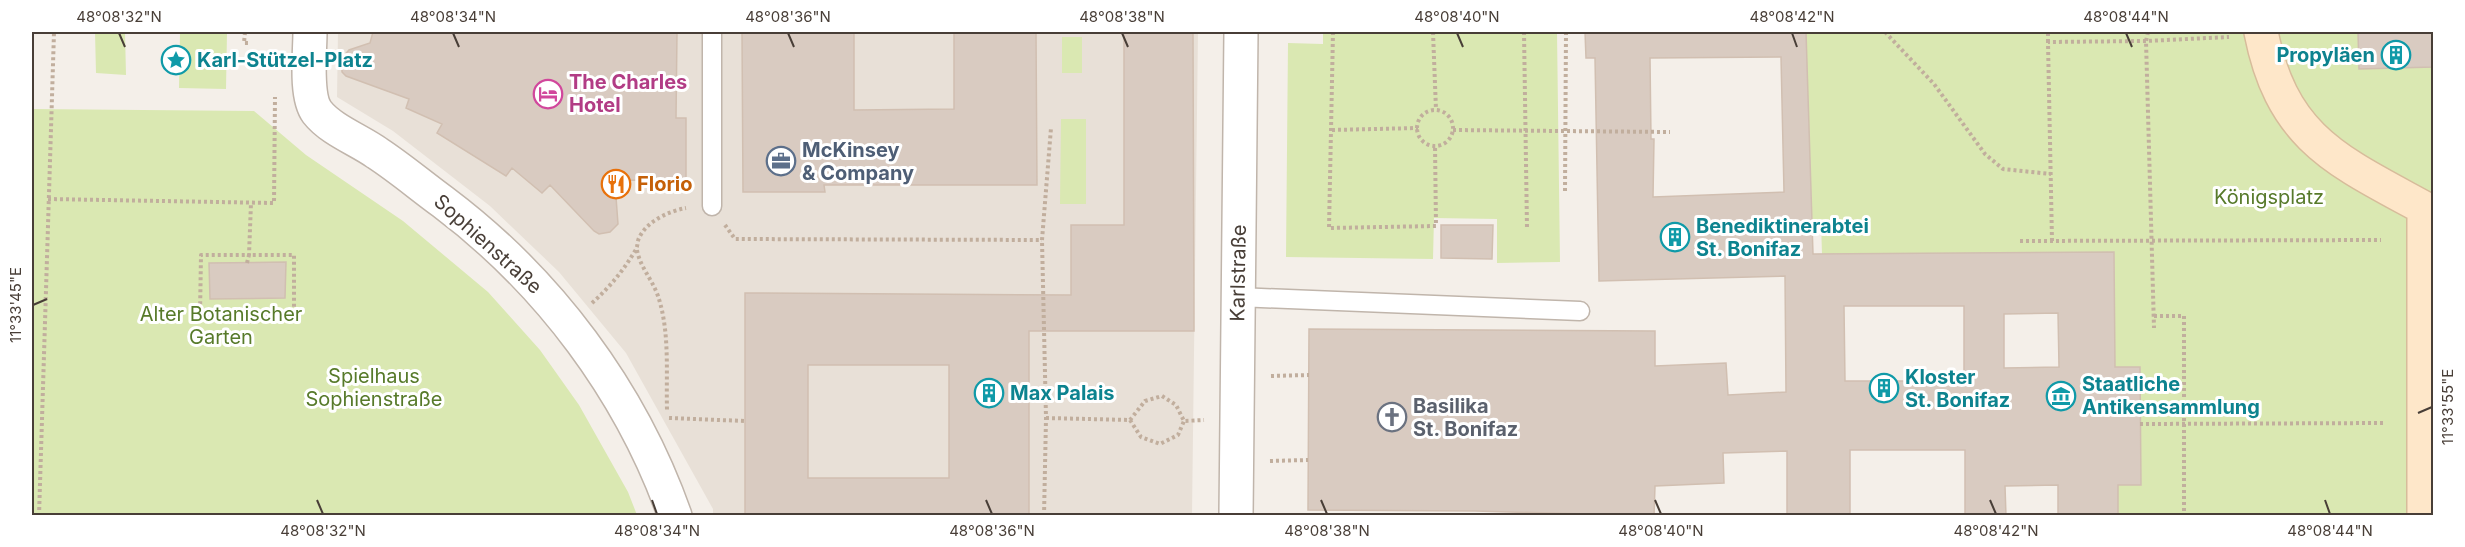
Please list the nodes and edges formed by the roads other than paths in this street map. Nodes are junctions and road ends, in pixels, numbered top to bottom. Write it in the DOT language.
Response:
graph roads {
  1 [pos="310,32"];
  2 [pos="712,32"];
  3 [pos="1241,32"];
  4 [pos="2246,34"];
  5 [pos="711,206"];
  6 [pos="2429,206"];
  7 [pos="1238,297"];
  8 [pos="1580,311"];
  9 [pos="675,516"];
  10 [pos="1236,516"];
  11 [pos="2424,516"];
  1 -- 9 [label="street, Sophienstraße"];
  2 -- 5 [label="lane"];
  3 -- 7 [label="street, Karlstraße"];
  4 -- 6 [label="main road"];
  6 -- 11 [label="main road"];
  7 -- 8 [label="lane"];
  7 -- 10 [label="street, Karlstraße"];
}
